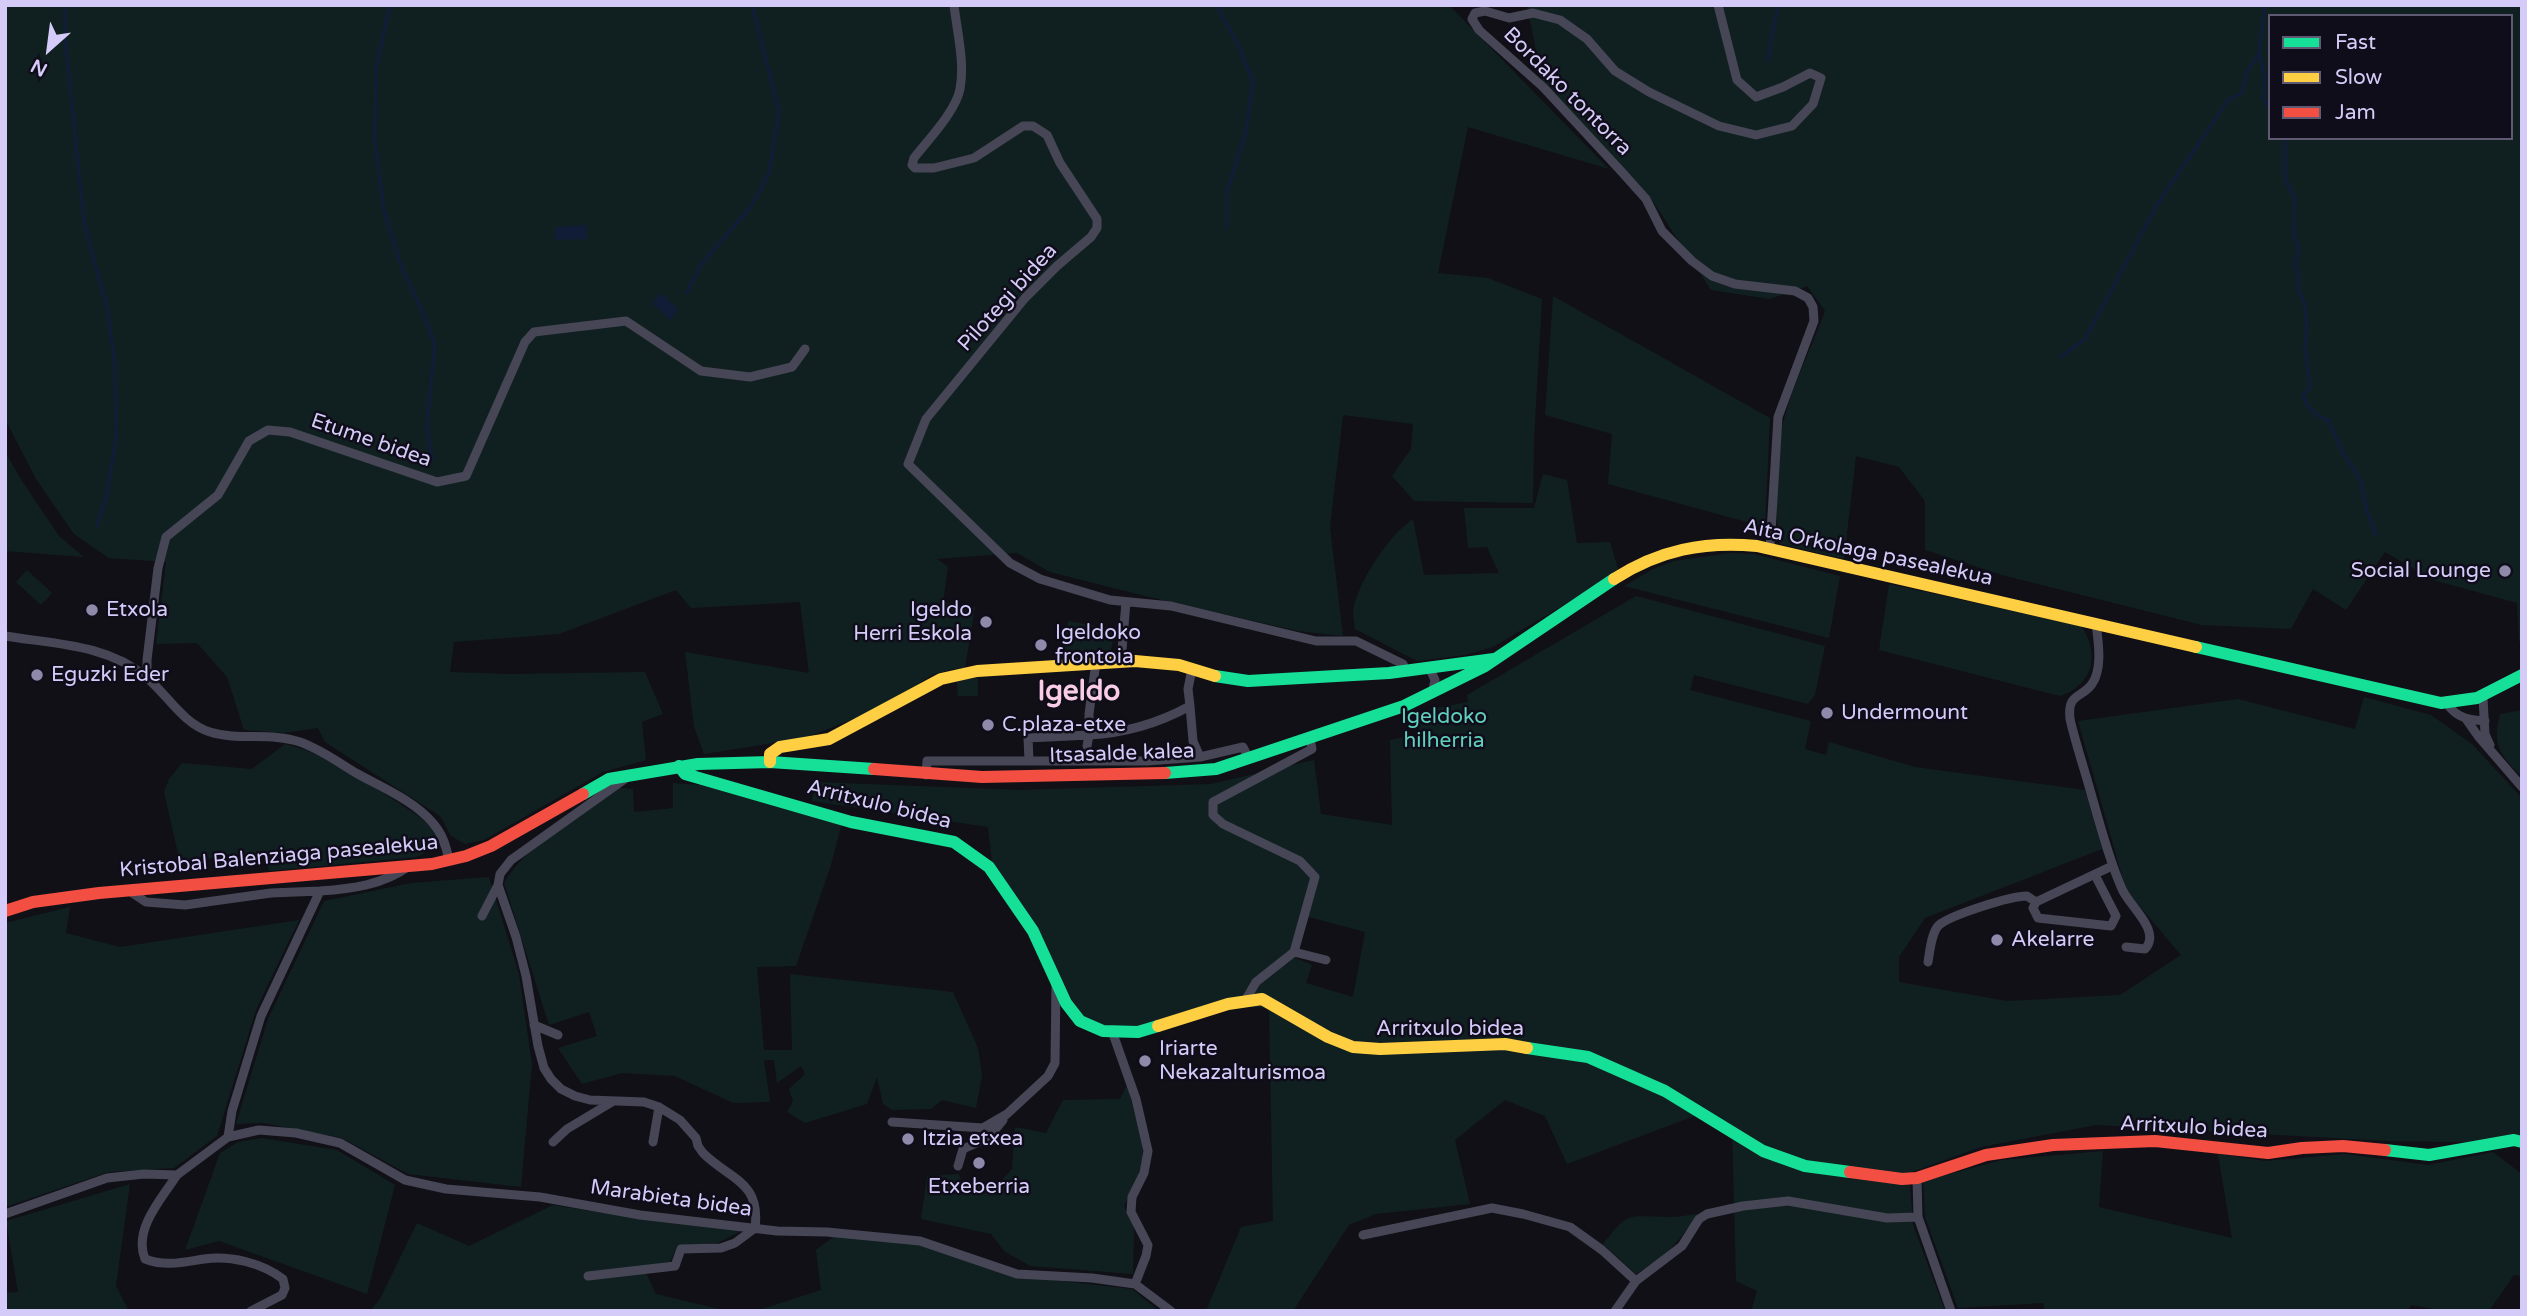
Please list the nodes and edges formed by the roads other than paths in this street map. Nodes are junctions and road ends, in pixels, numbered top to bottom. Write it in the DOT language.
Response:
graph roads {
  1 [pos="954,5"];
  2 [pos="1718,5"];
  3 [pos="805,349"];
  4 [pos="1770,548"];
  5 [pos="1126,602"];
  6 [pos="2096,623"];
  7 [pos="5,636"];
  8 [pos="1497,659"];
  9 [pos="1096,662"];
  10 [pos="1121,662"];
  11 [pos="1429,667"];
  12 [pos="1192,669"];
  13 [pos="1406,671"];
  14 [pos="2522,675"];
  15 [pos="147,678"];
  16 [pos="1433,694"];
  17 [pos="2483,698"];
  18 [pos="2447,704"];
  19 [pos="1190,706"];
  20 [pos="2466,719"];
  21 [pos="2485,721"];
  22 [pos="1089,735"];
  23 [pos="1310,738"];
  24 [pos="1087,746"];
  25 [pos="2494,753"];
  26 [pos="1199,757"];
  27 [pos="1249,759"];
  28 [pos="1029,760"];
  29 [pos="770,762"];
  30 [pos="679,766"];
  31 [pos="926,775"];
  32 [pos="629,776"];
  33 [pos="2522,787"];
  34 [pos="449,860"];
  35 [pos="411,865"];
  36 [pos="2112,866"];
  37 [pos="2095,875"];
  38 [pos="498,885"];
  39 [pos="128,890"];
  40 [pos="320,891"];
  41 [pos="2036,902"];
  42 [pos="5,911"];
  43 [pos="482,916"];
  44 [pos="2126,947"];
  45 [pos="1294,952"];
  46 [pos="1326,960"];
  47 [pos="1928,962"];
  48 [pos="1056,981"];
  49 [pos="1245,1001"];
  50 [pos="534,1025"];
  51 [pos="1112,1031"];
  52 [pos="558,1035"];
  53 [pos="612,1102"];
  54 [pos="659,1107"];
  55 [pos="1007,1114"];
  56 [pos="892,1122"];
  57 [pos="228,1137"];
  58 [pos="553,1142"];
  59 [pos="653,1142"];
  60 [pos="2522,1142"];
  61 [pos="958,1166"];
  62 [pos="177,1175"];
  63 [pos="1917,1178"];
  64 [pos="5,1214"];
  65 [pos="1918,1217"];
  66 [pos="755,1228"];
  67 [pos="1363,1235"];
  68 [pos="588,1276"];
  69 [pos="1636,1281"];
  70 [pos="1135,1284"];
  71 [pos="251,1311"];
  72 [pos="1171,1311"];
  73 [pos="1615,1311"];
  74 [pos="1951,1311"];
  1 -- 5 [label="street, Pilotegi bidea"];
  2 -- 4 [label="street, Bordako tontorra"];
  3 -- 15 [label="street, Etume bidea"];
  4 -- 6 [label="street, Aita Orkolaga pasealekua"];
  4 -- 8 [label="street, Aita Orkolaga pasealekua"];
  5 -- 10 [label="street"];
  5 -- 13 [label="street"];
  6 -- 18 [label="street, Aita Orkolaga pasealekua"];
  6 -- 36 [label="street"];
  7 -- 15 [label="street"];
  8 -- 11 [label="street, Aita Orkolaga pasealekua"];
  8 -- 16 [label="street, Itsasalde kalea"];
  9 -- 10 [label="street, Aita Orkolaga pasealekua"];
  9 -- 22 [label="street"];
  9 -- 29 [label="street"];
  10 -- 12 [label="street, Aita Orkolaga pasealekua"];
  11 -- 13 [label="street, Aita Orkolaga pasealekua"];
  11 -- 16 [label="street"];
  12 -- 13 [label="street, Aita Orkolaga pasealekua"];
  12 -- 19 [label="street"];
  14 -- 17 [label="street, Aita Orkolaga pasealekua"];
  15 -- 34 [label="street"];
  16 -- 23 [label="street, Itsasalde kalea"];
  17 -- 18 [label="street, Aita Orkolaga pasealekua"];
  17 -- 21 [label="street"];
  18 -- 20 [label="street"];
  19 -- 22 [label="street"];
  19 -- 26 [label="street"];
  20 -- 21 [label="street"];
  20 -- 25 [label="street"];
  21 -- 25 [label="street"];
  22 -- 24 [label="street"];
  22 -- 28 [label="street"];
  23 -- 27 [label="street, Itsasalde kalea"];
  23 -- 45 [label="street"];
  25 -- 33 [label="street"];
  26 -- 27 [label="street"];
  26 -- 28 [label="street"];
  27 -- 31 [label="street, Itsasalde kalea"];
  28 -- 31 [label="street"];
  29 -- 30 [label="street, Kristobal Balenziaga pasealekua"];
  29 -- 31 [label="street, Itsasalde kalea"];
  30 -- 32 [label="street, Kristobal Balenziaga pasealekua"];
  30 -- 48 [label="street, Arritxulo bidea"];
  32 -- 34 [label="street, Kristobal Balenziaga pasealekua"];
  32 -- 38 [label="street"];
  34 -- 35 [label="street, Kristobal Balenziaga pasealekua"];
  35 -- 39 [label="street, Kristobal Balenziaga pasealekua"];
  35 -- 40 [label="street"];
  36 -- 37 [label="street"];
  36 -- 44 [label="street"];
  37 -- 41 [label="street"];
  37 -- 41 [label="street"];
  38 -- 43 [label="street"];
  38 -- 50 [label="street"];
  39 -- 40 [label="street"];
  39 -- 42 [label="street, Kristobal Balenziaga pasealekua"];
  40 -- 57 [label="street"];
  41 -- 47 [label="street"];
  45 -- 46 [label="street"];
  45 -- 49 [label="street"];
  48 -- 51 [label="street, Arritxulo bidea"];
  48 -- 55 [label="street"];
  49 -- 51 [label="street, Arritxulo bidea"];
  49 -- 63 [label="street, Arritxulo bidea"];
  50 -- 52 [label="street"];
  50 -- 53 [label="street"];
  51 -- 70 [label="street"];
  53 -- 54 [label="street"];
  53 -- 58 [label="street"];
  54 -- 59 [label="street"];
  54 -- 66 [label="street"];
  55 -- 56 [label="street"];
  55 -- 61 [label="street"];
  57 -- 62 [label="street, Marabieta bidea"];
  57 -- 66 [label="street, Marabieta bidea"];
  60 -- 63 [label="street, Arritxulo bidea"];
  62 -- 64 [label="street"];
  62 -- 71 [label="street, Marabieta bidea"];
  63 -- 65 [label="street"];
  65 -- 69 [label="street"];
  65 -- 74 [label="street"];
  66 -- 68 [label="street"];
  66 -- 70 [label="street, Marabieta bidea"];
  67 -- 69 [label="street"];
  69 -- 73 [label="street"];
  70 -- 72 [label="street, Marabieta bidea"];
}
